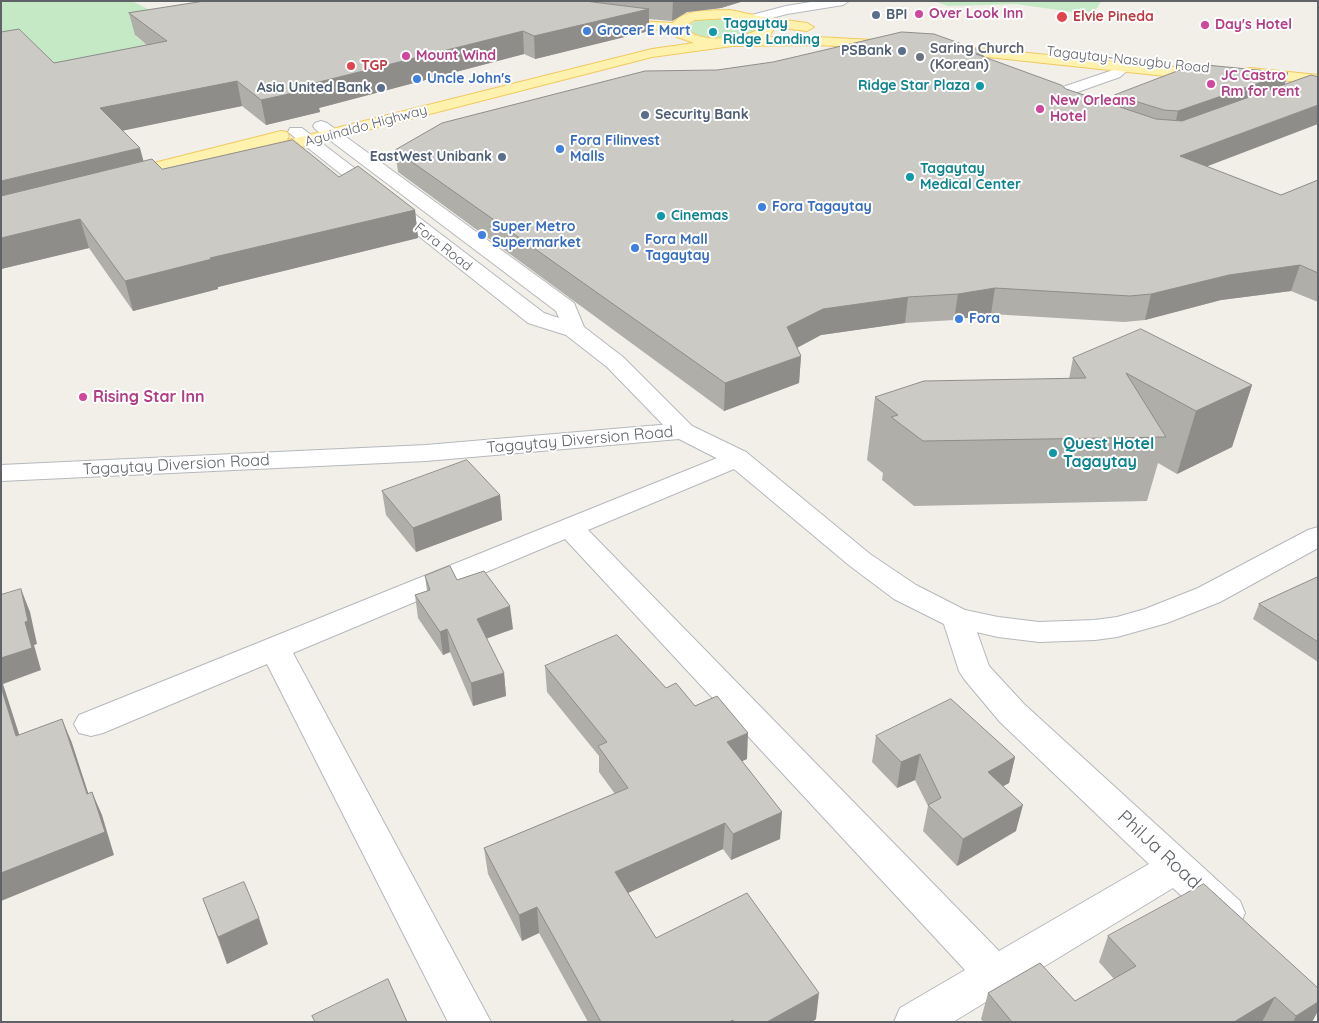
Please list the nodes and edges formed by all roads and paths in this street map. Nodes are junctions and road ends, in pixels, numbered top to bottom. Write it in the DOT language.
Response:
graph roads {
  1 [pos="843,1"];
  2 [pos="598,20"];
  3 [pos="756,20"];
  4 [pos="678,30"];
  5 [pos="732,42"];
  6 [pos="1124,67"];
  7 [pos="1229,74"];
  8 [pos="1316,85"];
  9 [pos="1293,93"];
  10 [pos="1086,111"];
  11 [pos="327,130"];
  12 [pos="302,137"];
  13 [pos="110,185"];
  14 [pos="574,330"];
  15 [pos="683,431"];
  16 [pos="737,458"];
  17 [pos="1,473"];
  18 [pos="569,527"];
  19 [pos="1318,536"];
  20 [pos="957,618"];
  21 [pos="274,648"];
  22 [pos="91,724"];
  23 [pos="1176,867"];
  24 [pos="1247,934"];
  25 [pos="995,974"];
  26 [pos="470,1022"];
  27 [pos="915,1022"];
  1 -- 3 [label="street"];
  2 -- 4 [label="main road"];
  3 -- 4 [label="main road, Aguinaldo Highway"];
  3 -- 5 [label="main road"];
  3 -- 5 [label="main road"];
  4 -- 5 [label="main road"];
  4 -- 11 [label="main road, Aguinaldo Highway"];
  5 -- 11 [label="main road, Aguinaldo Highway"];
  6 -- 7 [label="main road, Tagaytay-Nasugbu Road"];
  6 -- 7 [label="main road, Tagaytay-Nasugbu Road"];
  6 -- 10 [label="street"];
  7 -- 8 [label="main road, Tagaytay-Nasugbu Road"];
  8 -- 9 [label="street"];
  11 -- 12 [label="main road, Aguinaldo Highway"];
  11 -- 14 [label="street, Fora Road"];
  12 -- 13 [label="main road, Aguinaldo Highway"];
  12 -- 14 [label="street, Fora Road"];
  14 -- 15 [label="street, Fora Road"];
  15 -- 16 [label="street, Tagaytay Diversion Road"];
  15 -- 17 [label="street, Tagaytay Diversion Road"];
  16 -- 18 [label="street"];
  16 -- 20 [label="street, Tagaytay Diversion Road"];
  18 -- 21 [label="street"];
  18 -- 25 [label="street"];
  19 -- 20 [label="street, Tagaytay Diversion Road"];
  20 -- 23 [label="street, PhilJa Road"];
  21 -- 22 [label="street"];
  21 -- 26 [label="street"];
  23 -- 24 [label="street, PhilJa Road"];
  23 -- 25 [label="street"];
  25 -- 27 [label="street"];
}
